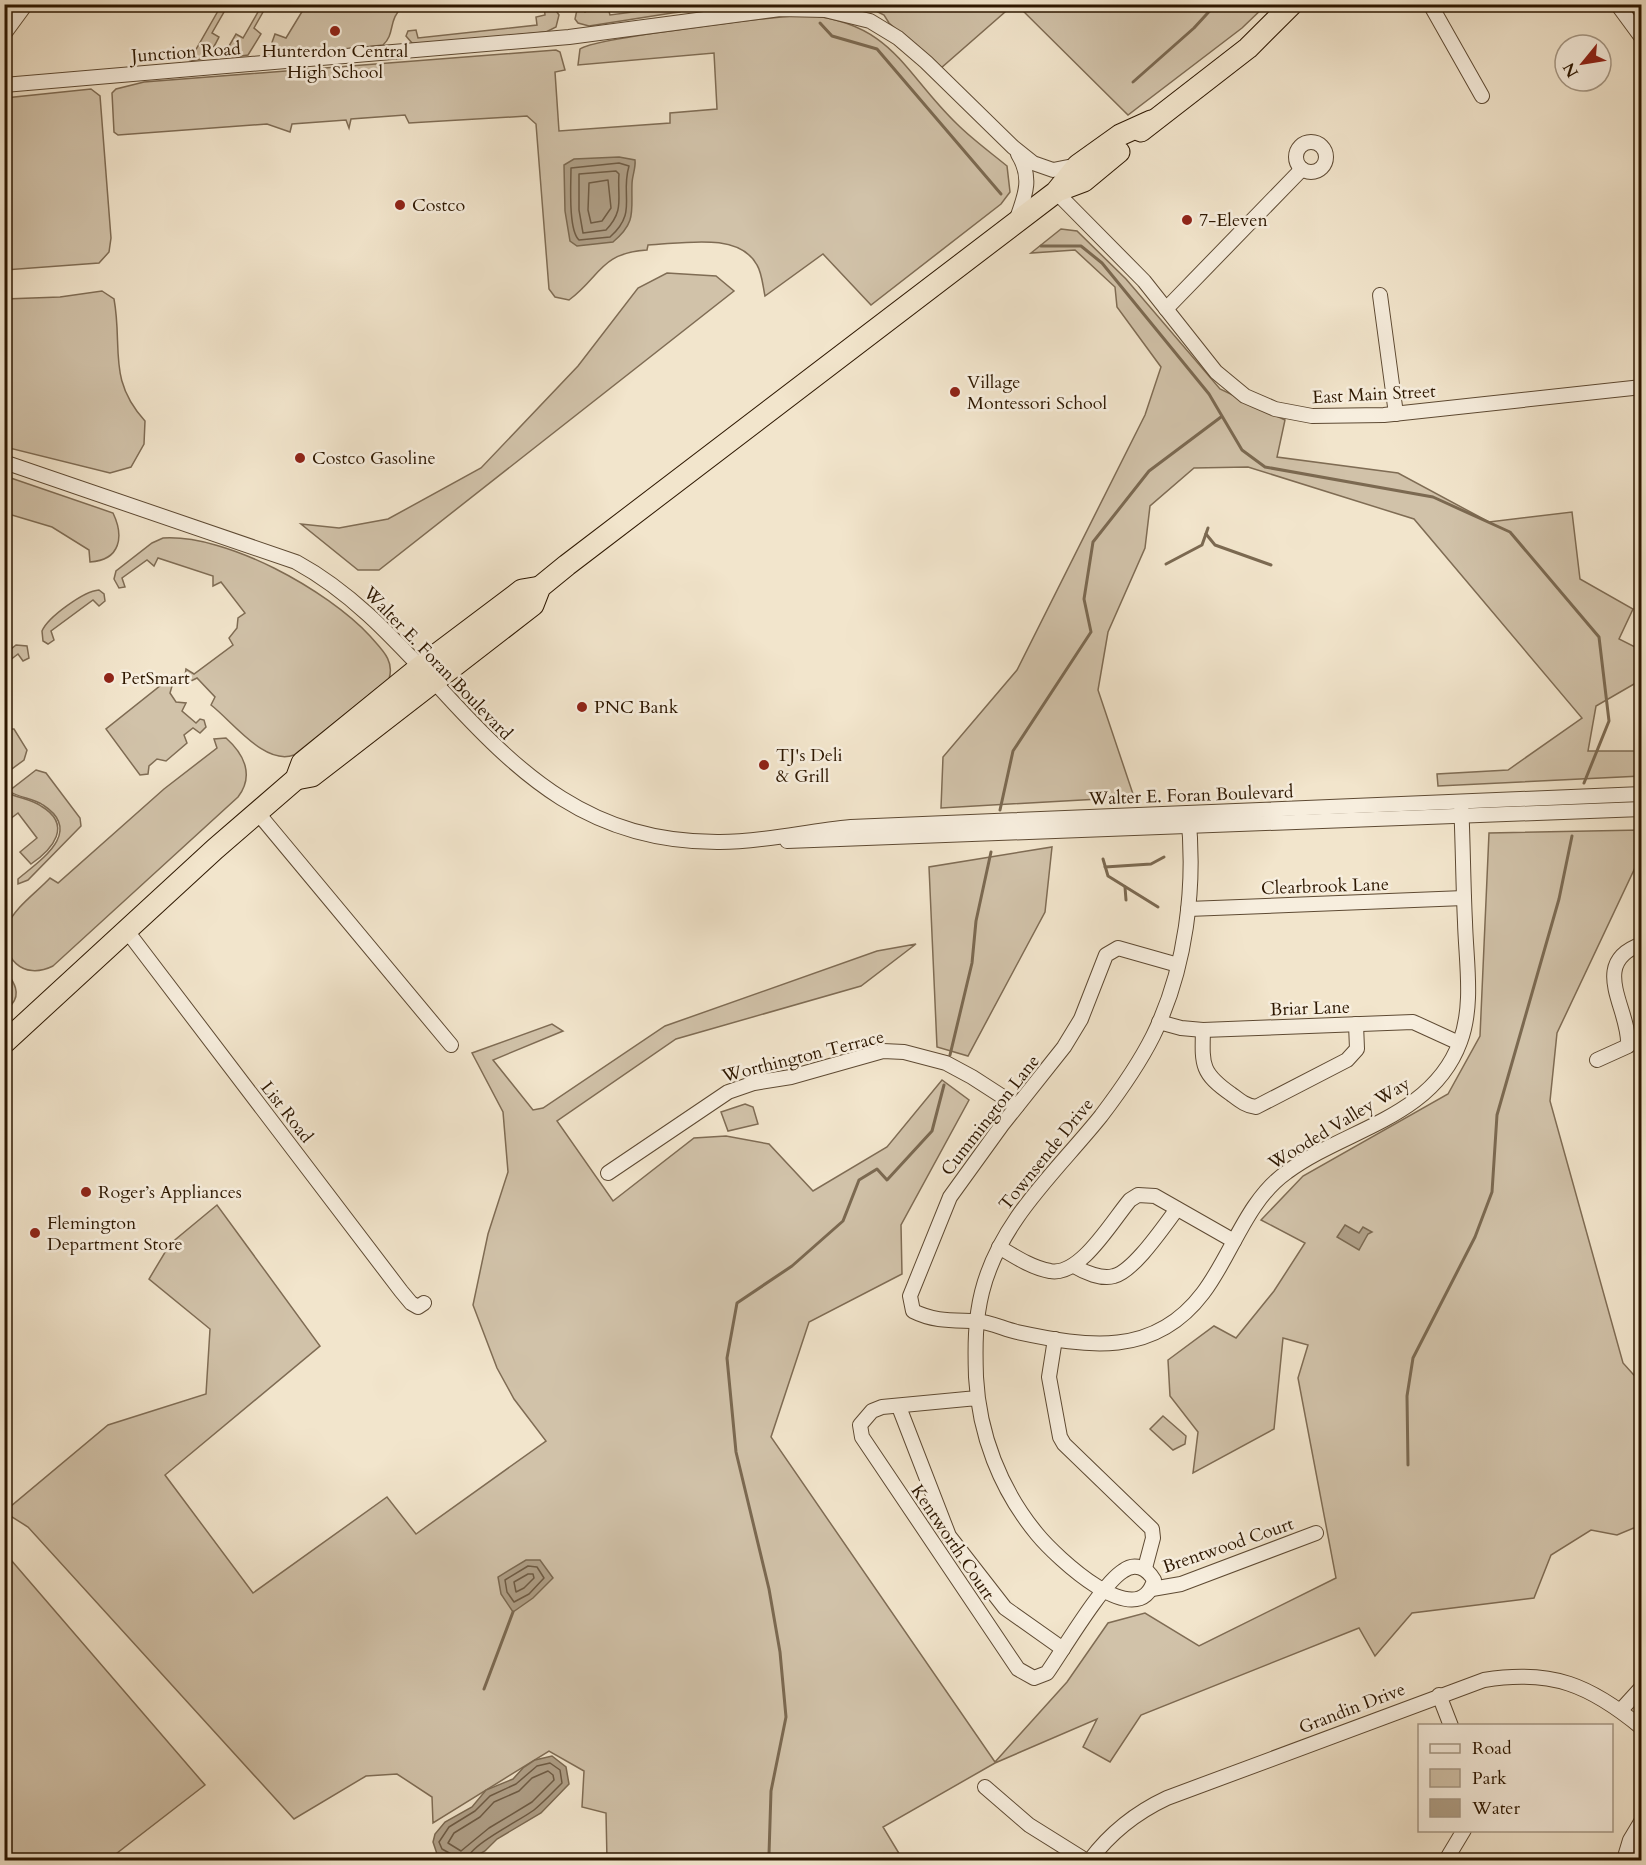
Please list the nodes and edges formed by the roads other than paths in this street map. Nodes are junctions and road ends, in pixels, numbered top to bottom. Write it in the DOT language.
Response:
graph roads {
  1 [pos="26,4"];
  2 [pos="1292,4"];
  3 [pos="1430,4"];
  4 [pos="1617,4"];
  5 [pos="4,34"];
  6 [pos="1641,38"];
  7 [pos="4,85"];
  8 [pos="1482,96"];
  9 [pos="1150,122"];
  10 [pos="1013,147"];
  11 [pos="1078,165"];
  12 [pos="1302,169"];
  13 [pos="1056,192"];
  14 [pos="1015,225"];
  15 [pos="1380,294"];
  16 [pos="1166,309"];
  17 [pos="1641,387"];
  18 [pos="1396,414"];
  19 [pos="4,462"];
  20 [pos="427,674"];
  21 [pos="1641,794"];
  22 [pos="1461,809"];
  23 [pos="1641,809"];
  24 [pos="257,812"];
  25 [pos="1189,819"];
  26 [pos="1464,898"];
  27 [pos="1188,909"];
  28 [pos="127,931"];
  29 [pos="1641,944"];
  30 [pos="1178,965"];
  31 [pos="1159,1022"];
  32 [pos="1356,1024"];
  33 [pos="1203,1030"];
  34 [pos="4,1043"];
  35 [pos="1460,1044"];
  36 [pos="451,1045"];
  37 [pos="1597,1060"];
  38 [pos="1017,1106"];
  39 [pos="608,1173"];
  40 [pos="1177,1209"];
  41 [pos="1234,1241"];
  42 [pos="999,1247"];
  43 [pos="1074,1266"];
  44 [pos="424,1303"];
  45 [pos="976,1321"];
  46 [pos="1055,1339"];
  47 [pos="977,1398"];
  48 [pos="899,1407"];
  49 [pos="1317,1533"];
  50 [pos="1145,1568"];
  51 [pos="1152,1589"];
  52 [pos="1105,1590"];
  53 [pos="1064,1649"];
  54 [pos="1641,1687"];
  55 [pos="1439,1695"];
  56 [pos="1621,1710"];
  57 [pos="1451,1724"];
  58 [pos="1641,1728"];
  59 [pos="985,1787"];
  60 [pos="1641,1820"];
  61 [pos="1463,1832"];
  62 [pos="1085,1860"];
  63 [pos="1090,1860"];
  64 [pos="1446,1860"];
  65 [pos="1624,1860"];
  1 -- 5 [label="street"];
  2 -- 9 [label="highway"];
  3 -- 8 [label="street"];
  4 -- 6 [label="street"];
  7 -- 10 [label="street, Junction Road"];
  9 -- 11 [label="highway"];
  9 -- 13 [label="highway"];
  10 -- 11 [label="street"];
  10 -- 14 [label="street"];
  11 -- 13 [label="highway"];
  12 -- 16 [label="street"];
  13 -- 14 [label="highway"];
  13 -- 16 [label="street, East Main Street"];
  14 -- 20 [label="highway"];
  15 -- 18 [label="street"];
  16 -- 18 [label="street, East Main Street"];
  17 -- 18 [label="street, East Main Street"];
  19 -- 20 [label="street, Walter E. Foran Boulevard"];
  20 -- 24 [label="highway"];
  20 -- 25 [label="street, Walter E. Foran Boulevard"];
  21 -- 22 [label="street, Walter E. Foran Boulevard"];
  22 -- 23 [label="street, Walter E. Foran Boulevard"];
  22 -- 25 [label="street, Walter E. Foran Boulevard"];
  22 -- 26 [label="street, Wooded Valley Way"];
  24 -- 28 [label="highway"];
  24 -- 36 [label="street"];
  25 -- 27 [label="street, Townsende Drive"];
  26 -- 27 [label="street, Clearbrook Lane"];
  26 -- 35 [label="street, Wooded Valley Way"];
  27 -- 30 [label="street, Townsende Drive"];
  28 -- 34 [label="highway"];
  28 -- 44 [label="street, List Road"];
  29 -- 37 [label="street"];
  30 -- 31 [label="street, Townsende Drive"];
  30 -- 38 [label="street, Cummington Lane"];
  31 -- 33 [label="street, Briar Lane"];
  31 -- 42 [label="street, Townsende Drive"];
  32 -- 33 [label="street, Briar Lane"];
  32 -- 33 [label="street"];
  32 -- 35 [label="street, Briar Lane"];
  35 -- 41 [label="street, Wooded Valley Way"];
  38 -- 39 [label="street, Worthington Terrace"];
  38 -- 45 [label="street, Cummington Lane"];
  40 -- 41 [label="street"];
  40 -- 43 [label="street"];
  40 -- 43 [label="street"];
  41 -- 46 [label="street, Wooded Valley Way"];
  42 -- 43 [label="street"];
  42 -- 45 [label="street, Townsende Drive"];
  45 -- 46 [label="street, Wooded Valley Way"];
  45 -- 47 [label="street, Townsende Drive"];
  46 -- 50 [label="street"];
  47 -- 48 [label="street, Kentworth Court"];
  47 -- 52 [label="street, Townsende Drive"];
  48 -- 53 [label="street"];
  48 -- 53 [label="street, Kentworth Court"];
  49 -- 51 [label="street, Brentwood Court"];
  50 -- 51 [label="street"];
  50 -- 52 [label="street"];
  51 -- 52 [label="street, Townsende Drive"];
  52 -- 53 [label="street, Kentworth Court"];
  54 -- 56 [label="street"];
  55 -- 56 [label="street, Grandin Drive"];
  55 -- 57 [label="street"];
  55 -- 63 [label="street, Grandin Drive"];
  56 -- 58 [label="street, Grandin Drive"];
  59 -- 62 [label="street"];
  60 -- 65 [label="street"];
  61 -- 64 [label="street"];
}
